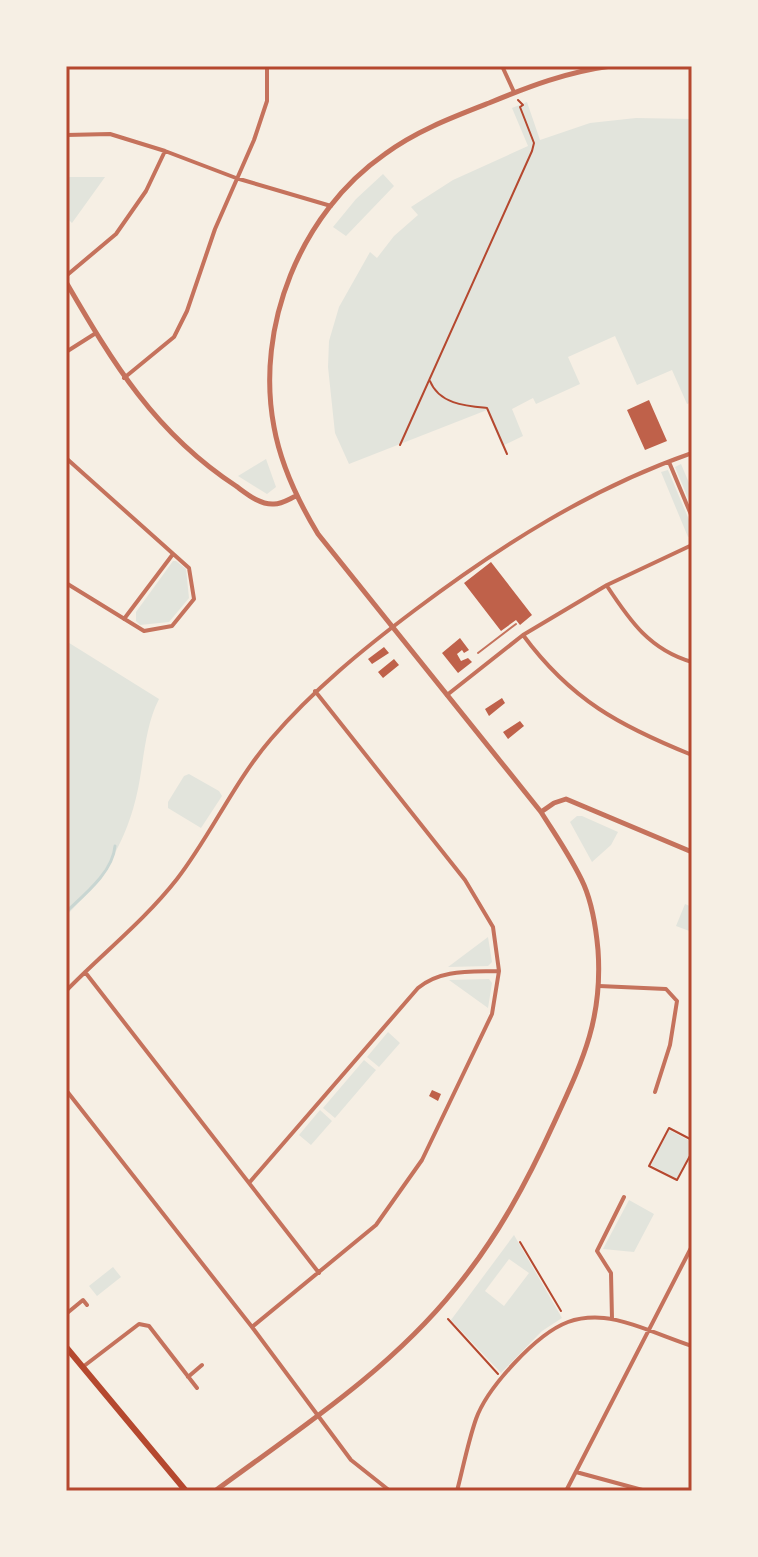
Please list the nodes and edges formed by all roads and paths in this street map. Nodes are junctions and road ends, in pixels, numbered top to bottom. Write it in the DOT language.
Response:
graph roads {
  1 [pos="267,66"];
  2 [pos="502,66"];
  3 [pos="611,66"];
  4 [pos="514,92"];
  5 [pos="66,135"];
  6 [pos="165,151"];
  7 [pos="236,178"];
  8 [pos="331,206"];
  9 [pos="66,276"];
  10 [pos="66,282"];
  11 [pos="96,333"];
  12 [pos="66,352"];
  13 [pos="124,378"];
  14 [pos="430,380"];
  15 [pos="400,445"];
  16 [pos="692,453"];
  17 [pos="507,454"];
  18 [pos="66,458"];
  19 [pos="669,462"];
  20 [pos="296,496"];
  21 [pos="692,517"];
  22 [pos="692,545"];
  23 [pos="173,554"];
  24 [pos="66,583"];
  25 [pos="607,585"];
  26 [pos="124,620"];
  27 [pos="516,624"];
  28 [pos="393,627"];
  29 [pos="523,635"];
  30 [pos="478,653"];
  31 [pos="692,662"];
  32 [pos="315,691"];
  33 [pos="447,695"];
  34 [pos="692,755"];
  35 [pos="541,812"];
  36 [pos="692,852"];
  37 [pos="499,971"];
  38 [pos="85,972"];
  39 [pos="599,986"];
  40 [pos="66,991"];
  41 [pos="66,1090"];
  42 [pos="655,1092"];
  43 [pos="692,1140"];
  44 [pos="692,1152"];
  45 [pos="687,1161"];
  46 [pos="692,1164"];
  47 [pos="249,1183"];
  48 [pos="624,1197"];
  49 [pos="520,1242"];
  50 [pos="692,1246"];
  51 [pos="319,1273"];
  52 [pos="77,1295"];
  53 [pos="83,1300"];
  54 [pos="87,1305"];
  55 [pos="561,1311"];
  56 [pos="66,1314"];
  57 [pos="448,1319"];
  58 [pos="612,1319"];
  59 [pos="252,1327"];
  60 [pos="647,1332"];
  61 [pos="692,1346"];
  62 [pos="66,1347"];
  63 [pos="202,1365"];
  64 [pos="84,1366"];
  65 [pos="500,1376"];
  66 [pos="188,1377"];
  67 [pos="197,1388"];
  68 [pos="318,1415"];
  69 [pos="576,1472"];
  70 [pos="186,1491"];
  71 [pos="215,1491"];
  72 [pos="390,1491"];
  73 [pos="457,1491"];
  74 [pos="566,1491"];
  75 [pos="646,1491"];
  1 -- 7 [label="street"];
  2 -- 4 [label="street"];
  3 -- 4 [label="street"];
  4 -- 8 [label="street"];
  4 -- 14 [label="path"];
  5 -- 6 [label="street"];
  6 -- 7 [label="street"];
  6 -- 9 [label="street"];
  7 -- 8 [label="street"];
  7 -- 13 [label="street"];
  8 -- 20 [label="street"];
  10 -- 11 [label="street"];
  11 -- 12 [label="street"];
  11 -- 13 [label="street"];
  13 -- 20 [label="street"];
  14 -- 15 [label="path"];
  14 -- 17 [label="path"];
  16 -- 19 [label="street"];
  18 -- 23 [label="street"];
  19 -- 21 [label="street"];
  19 -- 28 [label="street"];
  20 -- 28 [label="street"];
  22 -- 25 [label="street"];
  23 -- 26 [label="street"];
  23 -- 26 [label="street"];
  24 -- 26 [label="street"];
  25 -- 29 [label="street"];
  25 -- 31 [label="street"];
  27 -- 30 [label="lane"];
  28 -- 32 [label="street"];
  28 -- 33 [label="street"];
  29 -- 33 [label="street"];
  29 -- 34 [label="street"];
  32 -- 37 [label="street"];
  32 -- 38 [label="street"];
  33 -- 35 [label="street"];
  35 -- 36 [label="street"];
  35 -- 39 [label="street"];
  37 -- 47 [label="street"];
  37 -- 51 [label="street"];
  38 -- 40 [label="street"];
  38 -- 47 [label="street"];
  39 -- 42 [label="street"];
  39 -- 68 [label="street"];
  41 -- 59 [label="street"];
  43 -- 45 [label="path"];
  44 -- 45 [label="path"];
  45 -- 46 [label="path"];
  47 -- 51 [label="street"];
  48 -- 58 [label="street"];
  49 -- 55 [label="path"];
  50 -- 60 [label="street"];
  51 -- 59 [label="street"];
  52 -- 53 [label="street"];
  53 -- 54 [label="street"];
  53 -- 56 [label="street"];
  57 -- 65 [label="path"];
  58 -- 60 [label="street"];
  58 -- 73 [label="street"];
  59 -- 68 [label="street"];
  60 -- 61 [label="street"];
  60 -- 69 [label="street"];
  62 -- 64 [label="main road"];
  63 -- 66 [label="street"];
  64 -- 66 [label="street"];
  64 -- 70 [label="main road"];
  66 -- 67 [label="street"];
  68 -- 71 [label="street"];
  68 -- 72 [label="street"];
  69 -- 74 [label="street"];
  69 -- 75 [label="street"];
}
